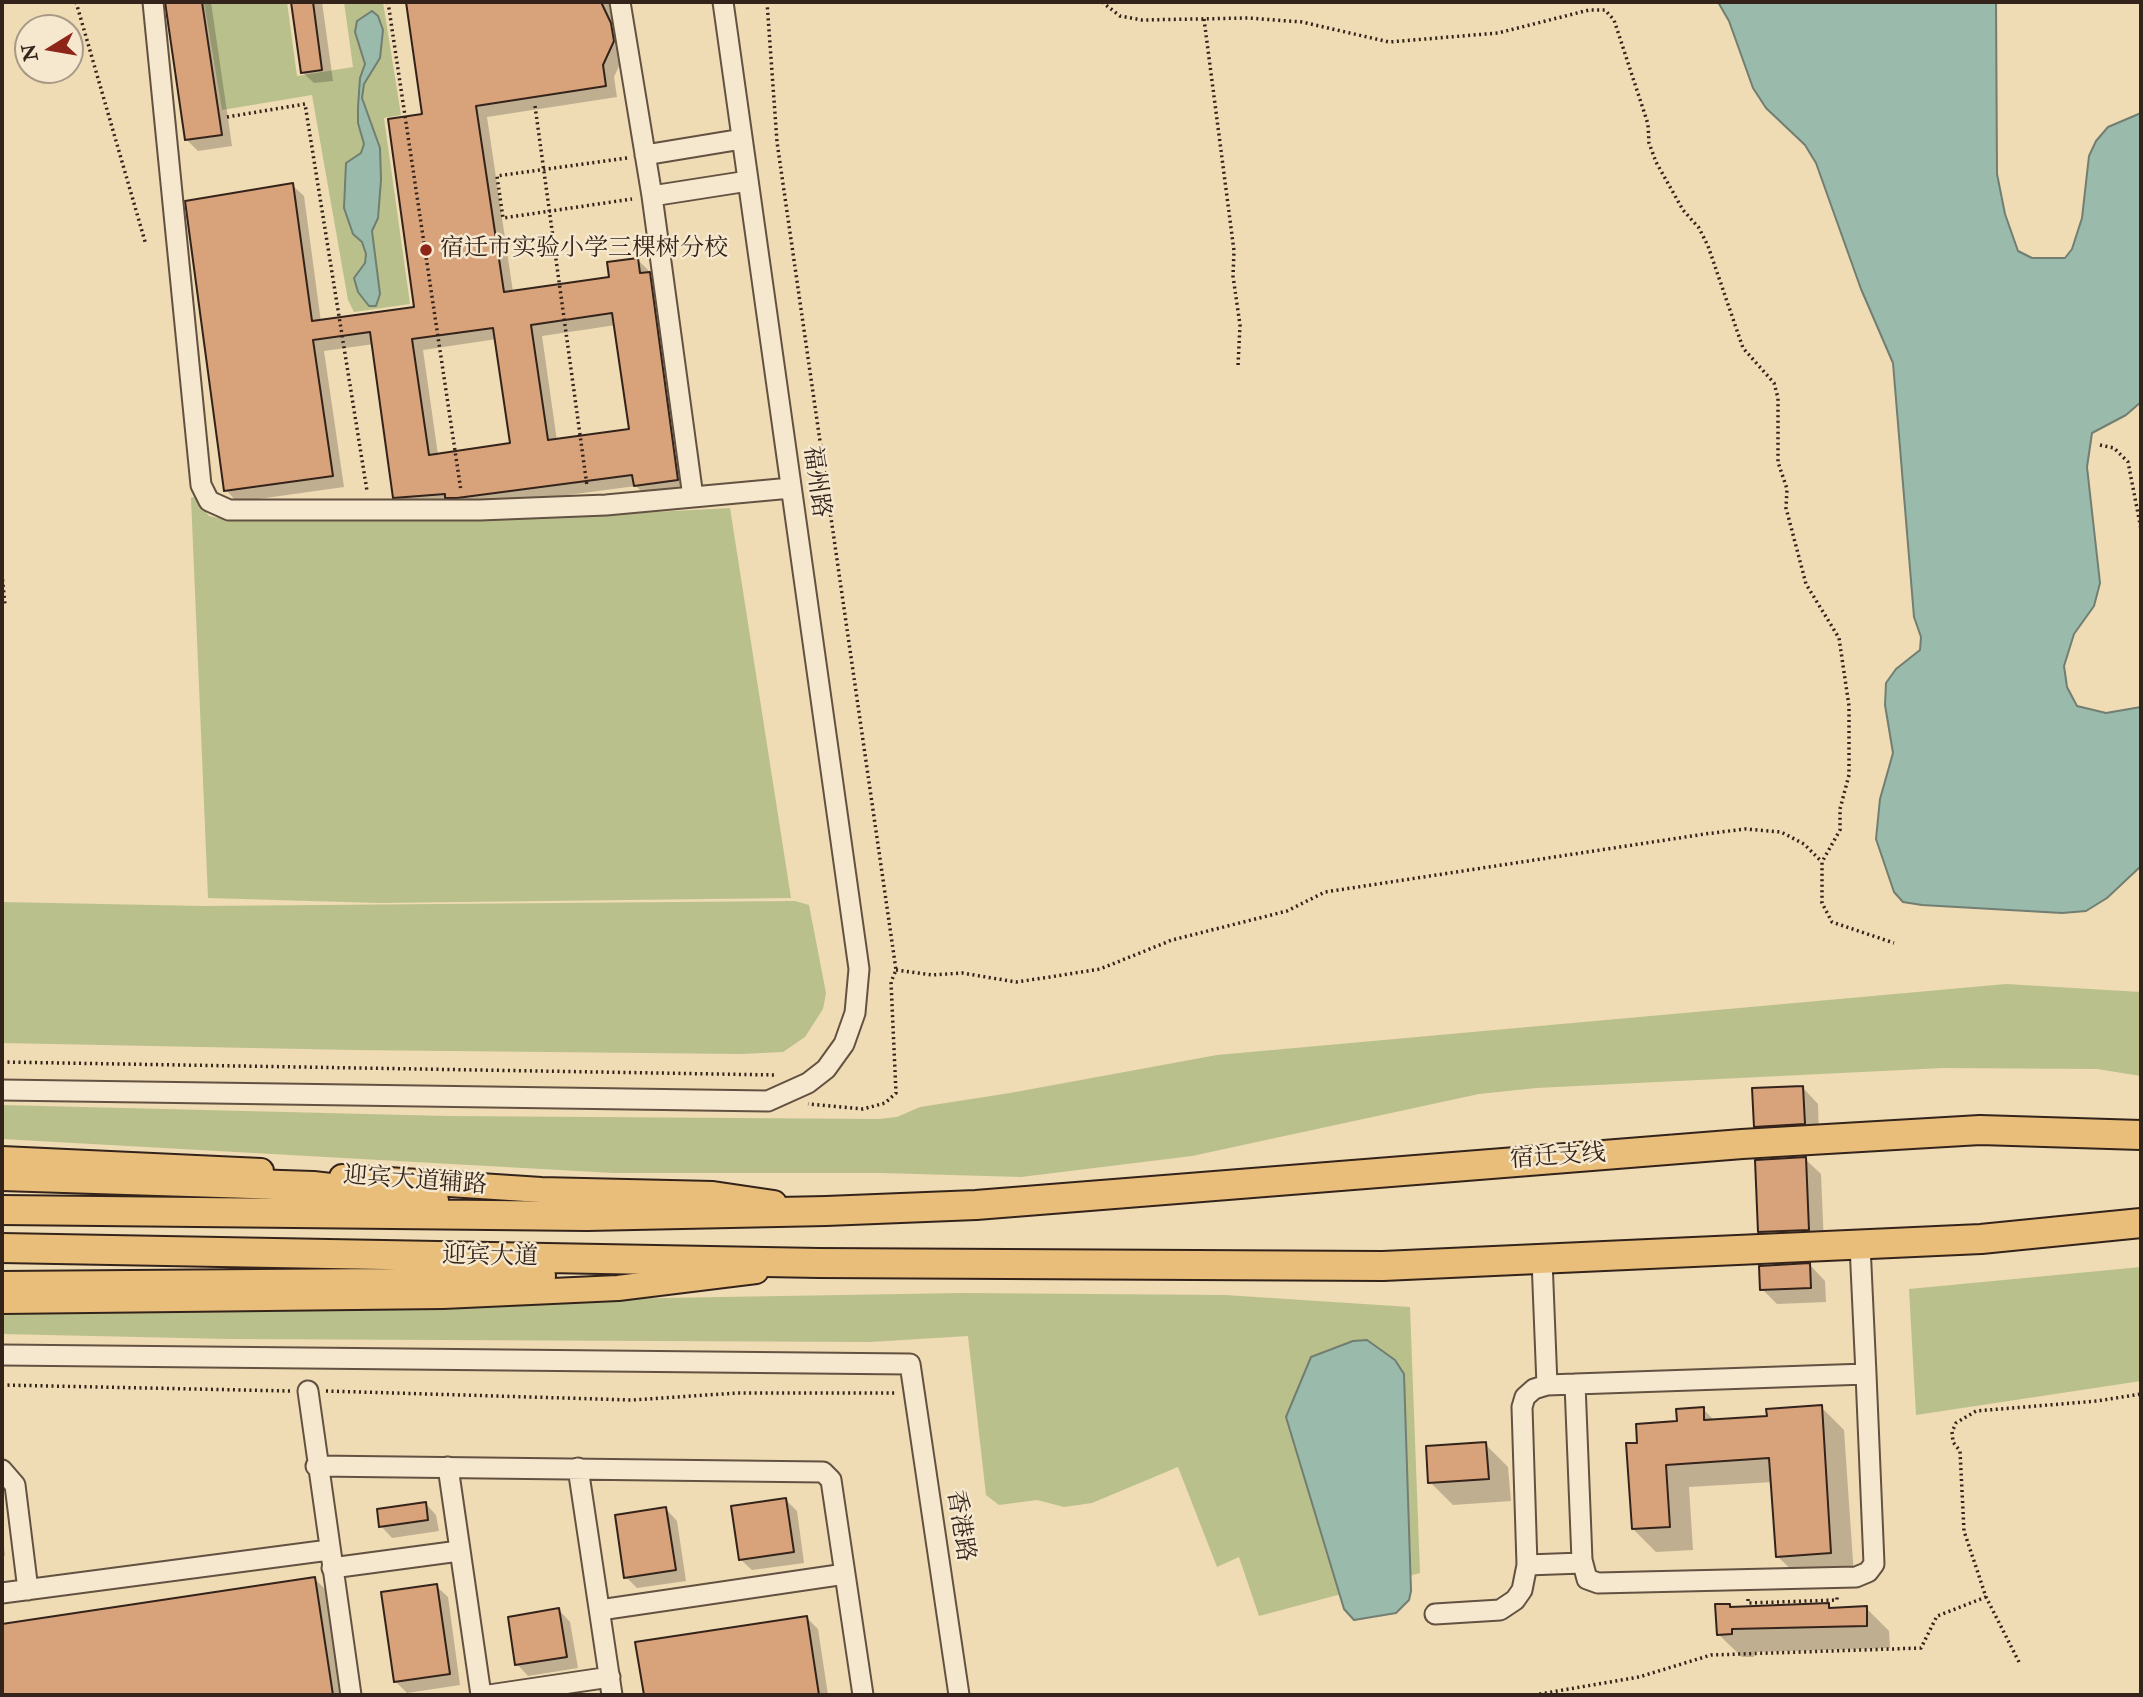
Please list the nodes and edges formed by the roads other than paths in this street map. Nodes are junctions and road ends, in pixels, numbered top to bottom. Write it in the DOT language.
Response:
graph roads {
  1 [pos="153,2"];
  2 [pos="620,2"];
  3 [pos="723,2"];
  4 [pos="742,139"];
  5 [pos="645,155"];
  6 [pos="748,181"];
  7 [pos="652,197"];
  8 [pos="791,488"];
  9 [pos="693,497"];
  10 [pos="2,1090"];
  11 [pos="2141,1135"];
  12 [pos="2,1160"];
  13 [pos="2,1176"];
  14 [pos="976,1205"];
  15 [pos="2,1210"];
  16 [pos="827,1211"];
  17 [pos="586,1216"];
  18 [pos="2141,1223"];
  19 [pos="1860,1245"];
  20 [pos="2,1248"];
  21 [pos="1542,1260"];
  22 [pos="819,1263"];
  23 [pos="2,1286"];
  24 [pos="2,1301"];
  25 [pos="2,1355"];
  26 [pos="1866,1374"];
  27 [pos="1575,1384"];
  28 [pos="1547,1385"];
  29 [pos="308,1391"];
  30 [pos="317,1466"];
  31 [pos="448,1467"];
  32 [pos="578,1468"];
  33 [pos="2,1470"];
  34 [pos="459,1551"];
  35 [pos="330,1559"];
  36 [pos="1582,1563"];
  37 [pos="1527,1565"];
  38 [pos="845,1574"];
  39 [pos="28,1590"];
  40 [pos="2,1593"];
  41 [pos="600,1610"];
  42 [pos="1435,1614"];
  43 [pos="611,1686"];
  44 [pos="351,1695"];
  45 [pos="481,1695"];
  46 [pos="489,1695"];
  47 [pos="863,1695"];
  48 [pos="959,1695"];
  1 -- 9 [label="street"];
  2 -- 5 [label="street"];
  3 -- 4 [label="street, 福州路"];
  4 -- 5 [label="street"];
  4 -- 6 [label="street, 福州路"];
  5 -- 7 [label="street"];
  6 -- 7 [label="street"];
  6 -- 8 [label="street, 福州路"];
  7 -- 9 [label="street"];
  8 -- 9 [label="street"];
  8 -- 10 [label="street, 福州路"];
  11 -- 14 [label="highway, 宿迁支线"];
  12 -- 16 [label="main road, 迎宾大道辅路"];
  13 -- 17 [label="highway"];
  14 -- 16 [label="highway, 迎宾大道"];
  15 -- 17 [label="highway, 迎宾大道"];
  16 -- 17 [label="highway, 迎宾大道"];
  18 -- 19 [label="highway"];
  19 -- 21 [label="highway"];
  19 -- 26 [label="street"];
  20 -- 22 [label="highway, 迎宾大道"];
  21 -- 22 [label="highway, 迎宾大道"];
  21 -- 28 [label="street"];
  22 -- 23 [label="highway"];
  22 -- 24 [label="main road"];
  25 -- 48 [label="street, 香港路"];
  26 -- 27 [label="street"];
  26 -- 36 [label="street"];
  27 -- 28 [label="street"];
  27 -- 36 [label="street"];
  28 -- 37 [label="street"];
  29 -- 30 [label="street"];
  30 -- 31 [label="street"];
  30 -- 35 [label="street"];
  31 -- 32 [label="street"];
  31 -- 34 [label="street"];
  32 -- 38 [label="street"];
  32 -- 41 [label="street"];
  33 -- 39 [label="street"];
  34 -- 35 [label="street"];
  34 -- 45 [label="street"];
  35 -- 39 [label="street"];
  35 -- 44 [label="street"];
  36 -- 37 [label="street"];
  37 -- 42 [label="street"];
  38 -- 41 [label="street"];
  38 -- 47 [label="street"];
  39 -- 40 [label="street"];
  41 -- 43 [label="street"];
  43 -- 46 [label="street"];
}
